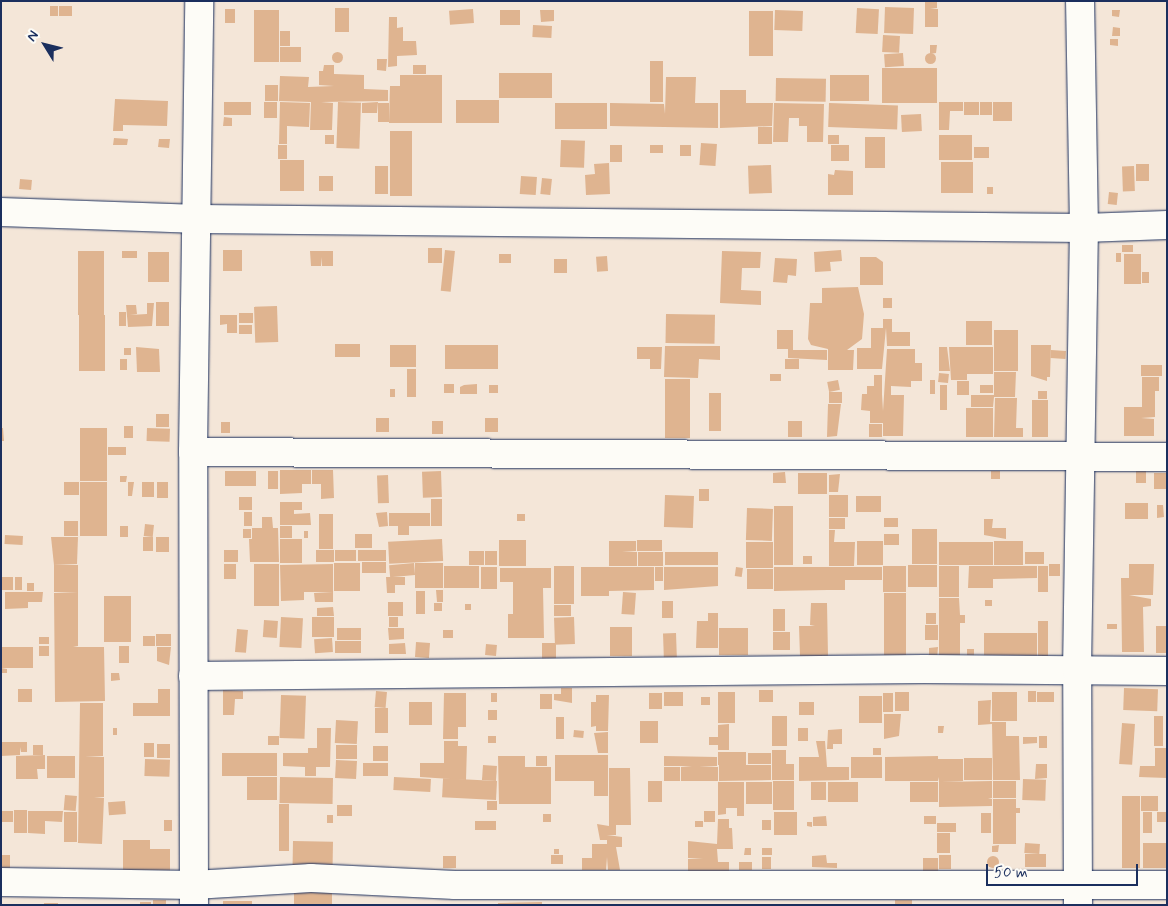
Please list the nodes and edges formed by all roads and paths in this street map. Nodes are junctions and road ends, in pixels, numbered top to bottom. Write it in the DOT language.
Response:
graph roads {
  1 [pos="199,1"];
  2 [pos="1080,1"];
  3 [pos="1,212"];
  4 [pos="199,219"];
  5 [pos="1167,225"];
  6 [pos="1084,228"];
  7 [pos="194,452"];
  8 [pos="1080,456"];
  9 [pos="1167,457"];
  10 [pos="1077,671"];
  11 [pos="1167,671"];
  12 [pos="193,676"];
  13 [pos="1,882"];
  14 [pos="1167,885"];
  15 [pos="194,895"];
  16 [pos="1078,895"];
  1 -- 4 [label="street"];
  2 -- 6 [label="street"];
  3 -- 4 [label="street"];
  4 -- 6 [label="street"];
  4 -- 7 [label="street"];
  5 -- 6 [label="street"];
  6 -- 8 [label="street"];
  7 -- 8 [label="street"];
  7 -- 12 [label="street"];
  8 -- 9 [label="street"];
  8 -- 10 [label="street"];
  10 -- 11 [label="street"];
  10 -- 12 [label="street"];
  10 -- 16 [label="street"];
  12 -- 15 [label="street"];
  13 -- 15 [label="street"];
  14 -- 16 [label="street"];
  15 -- 16 [label="street"];
}
